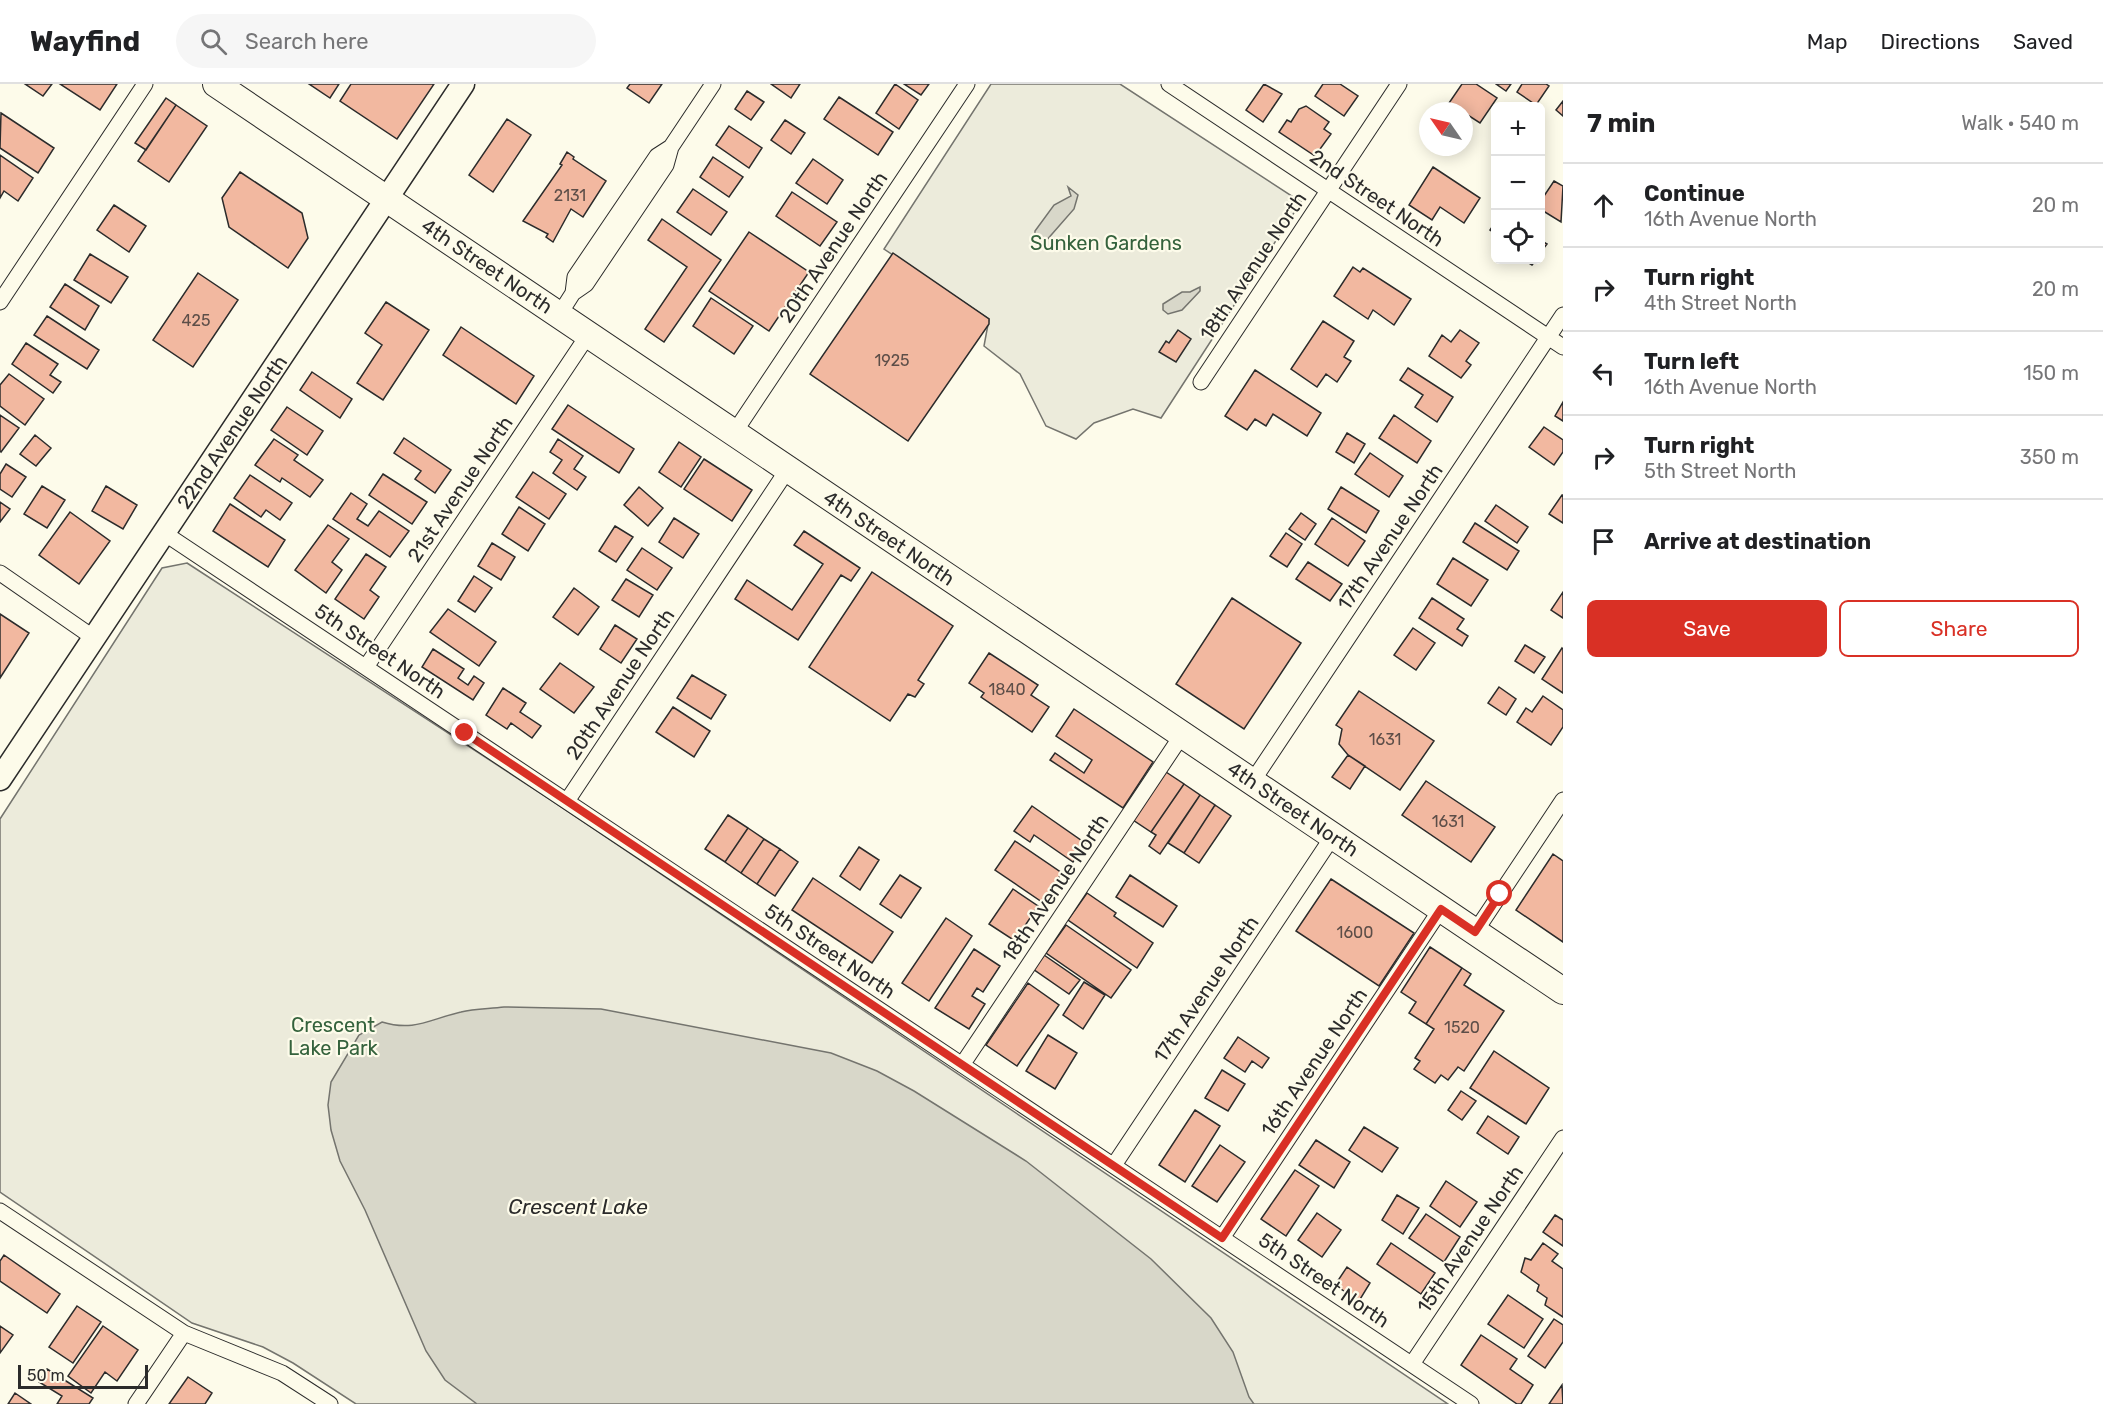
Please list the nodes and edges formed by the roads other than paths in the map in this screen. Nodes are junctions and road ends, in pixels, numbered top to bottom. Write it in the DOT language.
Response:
graph roads {
  1 [pos="145,84"];
  2 [pos="216,84"];
  3 [pos="463,84"];
  4 [pos="713,84"];
  5 [pos="967,84"];
  6 [pos="1169,84"];
  7 [pos="1399,84"];
  8 [pos="1328,190"];
  9 [pos="387,199"];
  10 [pos="0,302"];
  11 [pos="559,315"];
  12 [pos="1563,315"];
  13 [pos="588,335"];
  14 [pos="1548,337"];
  15 [pos="1563,347"];
  16 [pos="1201,382"];
  17 [pos="734,433"];
  18 [pos="788,469"];
  19 [pos="164,533"];
  20 [pos="0,573"];
  21 [pos="94,638"];
  22 [pos="366,667"];
  23 [pos="1182,735"];
  24 [pos="0,779"];
  25 [pos="1252,782"];
  26 [pos="1563,800"];
  27 [pos="567,801"];
  28 [pos="1333,836"];
  29 [pos="1441,909"];
  30 [pos="1475,932"];
  31 [pos="1563,991"];
  32 [pos="962,1065"];
  33 [pos="1563,1138"];
  34 [pos="1114,1166"];
  35 [pos="0,1211"];
  36 [pos="1222,1238"];
  37 [pos="184,1333"];
  38 [pos="1412,1364"];
  39 [pos="136,1404"];
  40 [pos="330,1404"];
  41 [pos="1471,1404"];
  1 -- 10 [label="street"];
  2 -- 9 [label="main road, 4th Street North"];
  3 -- 9 [label="main road, 22nd Avenue North"];
  4 -- 11 [label="street"];
  5 -- 17 [label="street, 20th Avenue North"];
  6 -- 8 [label="street, 2nd Street North"];
  7 -- 8 [label="street, 18th Avenue North"];
  8 -- 14 [label="street, 2nd Street North"];
  8 -- 16 [label="street, 18th Avenue North"];
  9 -- 11 [label="main road, 4th Street North"];
  9 -- 19 [label="main road, 22nd Avenue North"];
  11 -- 13 [label="main road, 4th Street North"];
  12 -- 14 [label="street, 17th Avenue North"];
  13 -- 17 [label="main road, 4th Street North"];
  13 -- 22 [label="street, 21st Avenue North"];
  14 -- 15 [label="street, 2nd Street North"];
  14 -- 25 [label="street, 17th Avenue North"];
  17 -- 18 [label="main road, 4th Street North"];
  18 -- 23 [label="main road, 4th Street North"];
  18 -- 27 [label="street, 20th Avenue North"];
  19 -- 21 [label="main road, 22nd Avenue North"];
  19 -- 22 [label="street, 5th Street North"];
  20 -- 21 [label="street"];
  21 -- 24 [label="main road, 22nd Avenue North"];
  22 -- 27 [label="street, 5th Street North"];
  23 -- 25 [label="main road, 4th Street North"];
  23 -- 32 [label="street, 18th Avenue North"];
  25 -- 28 [label="main road, 4th Street North"];
  26 -- 30 [label="street"];
  27 -- 32 [label="street, 5th Street North"];
  28 -- 29 [label="main road, 4th Street North"];
  28 -- 34 [label="street, 17th Avenue North"];
  29 -- 30 [label="main road, 4th Street North"];
  29 -- 36 [label="street, 16th Avenue North"];
  30 -- 31 [label="main road, 4th Street North"];
  32 -- 34 [label="street, 5th Street North"];
  33 -- 38 [label="street, 15th Avenue North"];
  34 -- 36 [label="street, 5th Street North"];
  35 -- 37 [label="street"];
  36 -- 38 [label="street, 5th Street North"];
  37 -- 39 [label="street"];
  37 -- 40 [label="street"];
  38 -- 41 [label="street, 5th Street North"];
}
